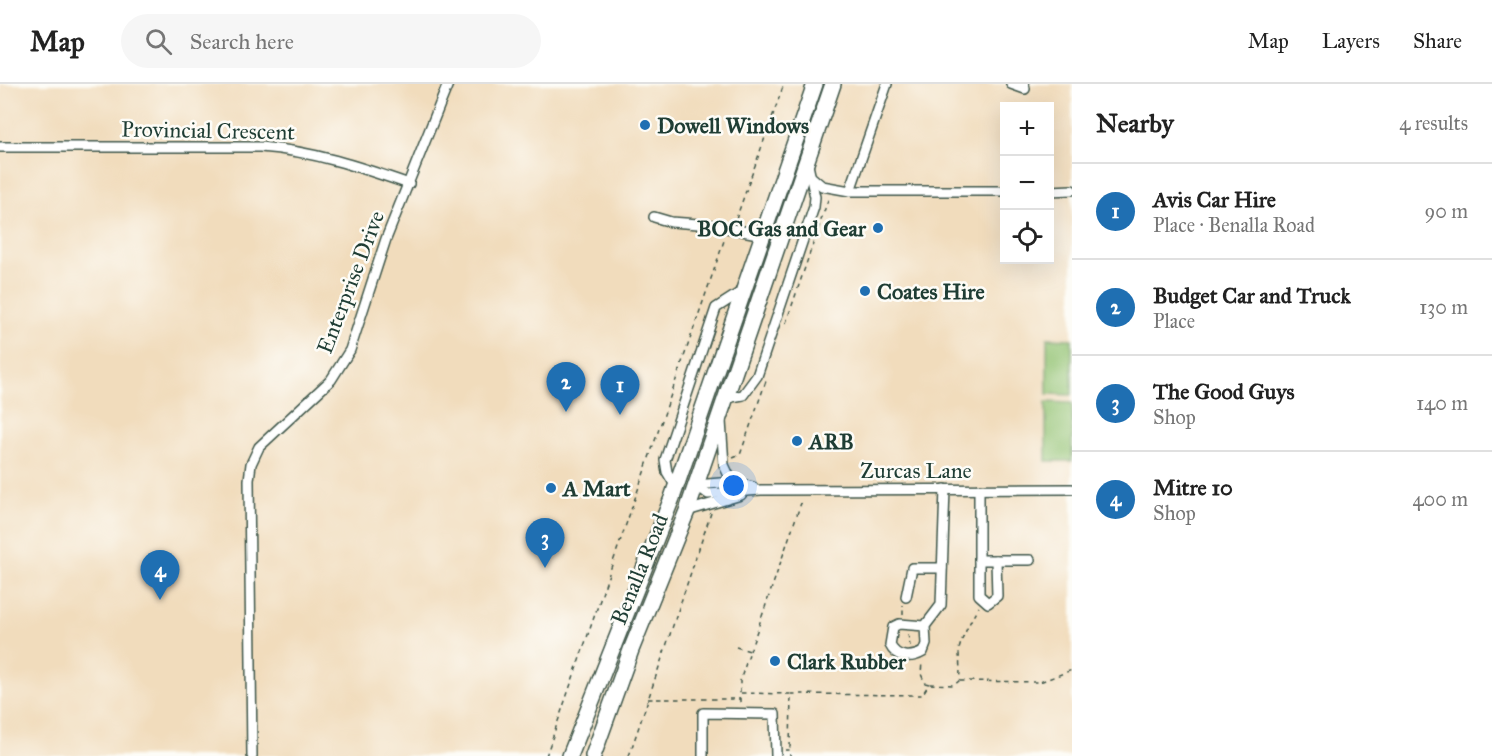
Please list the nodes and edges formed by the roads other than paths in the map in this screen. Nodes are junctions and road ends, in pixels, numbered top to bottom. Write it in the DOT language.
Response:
graph roads {
  1 [pos="448,84"];
  2 [pos="815,84"];
  3 [pos="833,84"];
  4 [pos="887,84"];
  5 [pos="1011,84"];
  6 [pos="1024,84"];
  7 [pos="0,147"];
  8 [pos="809,167"];
  9 [pos="409,184"];
  10 [pos="1072,190"];
  11 [pos="850,191"];
  12 [pos="1000,191"];
  13 [pos="1054,191"];
  14 [pos="654,217"];
  15 [pos="787,220"];
  16 [pos="763,235"];
  17 [pos="724,406"];
  18 [pos="678,482"];
  19 [pos="732,482"];
  20 [pos="696,485"];
  21 [pos="760,489"];
  22 [pos="945,489"];
  23 [pos="979,489"];
  24 [pos="1072,489"];
  25 [pos="687,511"];
  26 [pos="979,560"];
  27 [pos="996,560"];
  28 [pos="1030,560"];
  29 [pos="942,568"];
  30 [pos="906,597"];
  31 [pos="925,626"];
  32 [pos="252,756"];
  33 [pos="570,756"];
  34 [pos="593,756"];
  35 [pos="703,756"];
  36 [pos="776,756"];
  1 -- 9 [label="street, Enterprise Drive"];
  2 -- 16 [label="highway, Benalla Road"];
  3 -- 8 [label="highway, Benalla Road"];
  4 -- 11 [label="street"];
  5 -- 6 [label="street"];
  7 -- 9 [label="street, Provincial Crescent"];
  8 -- 11 [label="street"];
  8 -- 15 [label="highway, Benalla Road"];
  8 -- 17 [label="street, Benalla Road"];
  9 -- 32 [label="street, Enterprise Drive"];
  10 -- 13 [label="street"];
  11 -- 12 [label="street"];
  14 -- 16 [label="street"];
  15 -- 16 [label="highway"];
  15 -- 17 [label="highway, Benalla Road"];
  16 -- 18 [label="highway, Benalla Road"];
  17 -- 19 [label="street"];
  17 -- 20 [label="highway, Benalla Road"];
  18 -- 20 [label="highway"];
  18 -- 33 [label="highway, Benalla Road"];
  19 -- 20 [label="street, Zurcas Lane"];
  19 -- 21 [label="street, Zurcas Lane"];
  20 -- 21 [label="street, Zurcas Lane"];
  20 -- 25 [label="highway, Benalla Road"];
  21 -- 22 [label="street, Zurcas Lane"];
  21 -- 25 [label="street, Zurcas Lane"];
  22 -- 23 [label="street, Zurcas Lane"];
  22 -- 29 [label="street"];
  23 -- 24 [label="street, Zurcas Lane"];
  23 -- 26 [label="street"];
  25 -- 34 [label="highway, Benalla Road"];
  26 -- 27 [label="street"];
  26 -- 27 [label="street"];
  27 -- 28 [label="street"];
  29 -- 30 [label="street"];
  29 -- 31 [label="street"];
  31 -- 31 [label="street"];
  35 -- 36 [label="street"];
}
